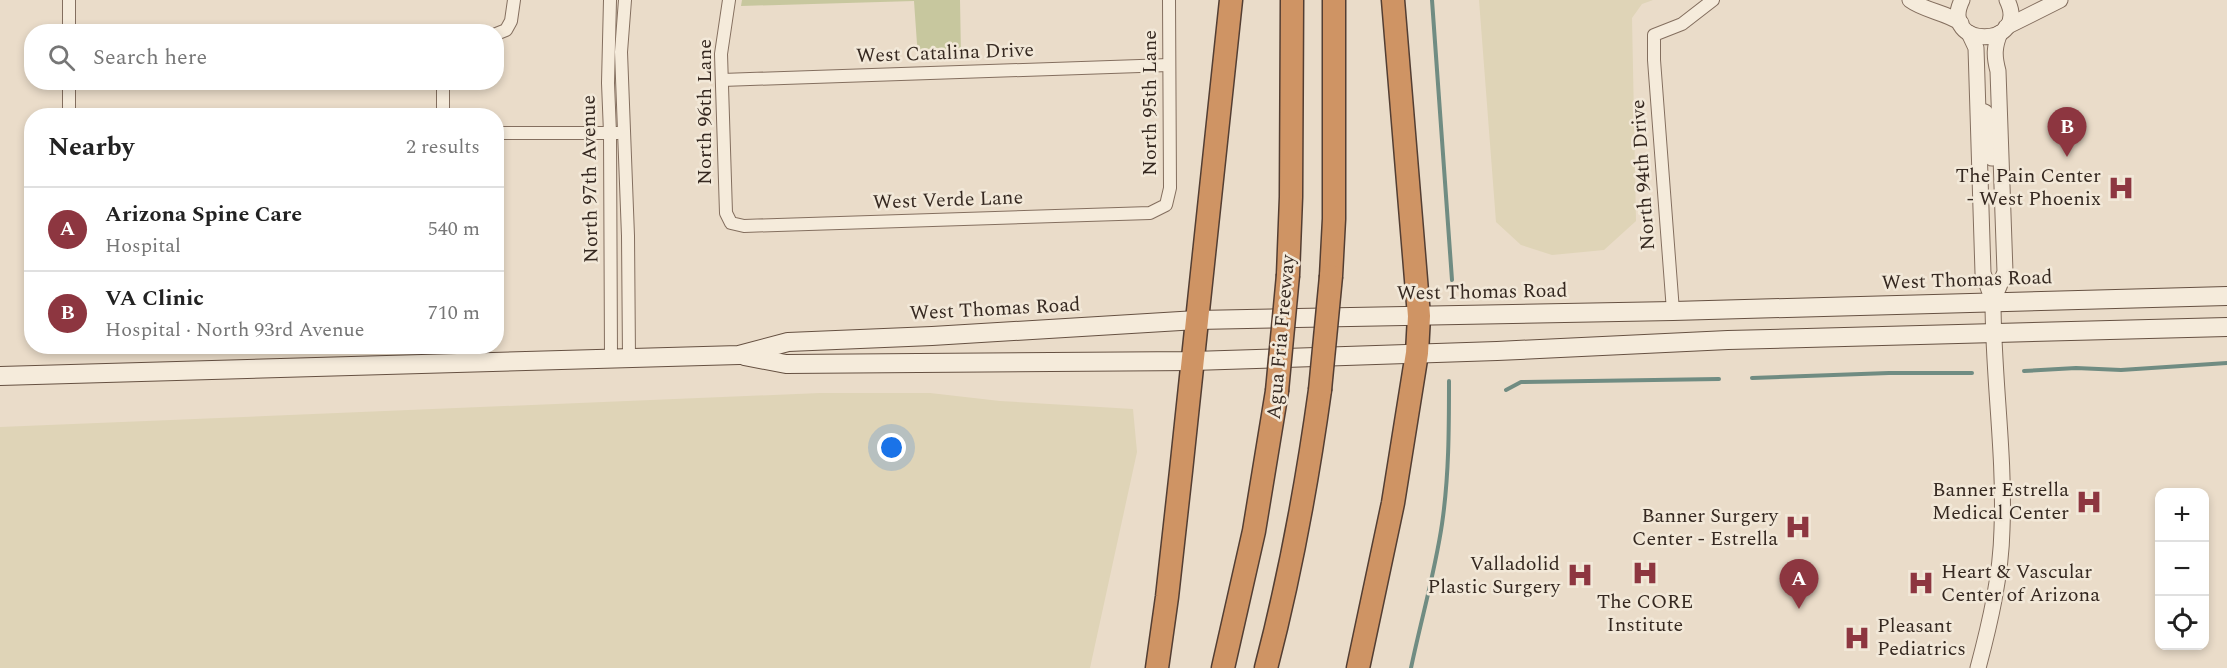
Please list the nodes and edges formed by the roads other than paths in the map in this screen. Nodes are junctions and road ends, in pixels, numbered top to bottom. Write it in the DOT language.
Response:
graph roads {
  1 [pos="69,0"];
  2 [pos="513,0"];
  3 [pos="610,0"];
  4 [pos="625,0"];
  5 [pos="729,0"];
  6 [pos="1169,0"];
  7 [pos="1231,0"];
  8 [pos="1292,0"];
  9 [pos="1334,0"];
  10 [pos="1393,0"];
  11 [pos="1713,0"];
  12 [pos="1910,0"];
  13 [pos="1962,0"];
  14 [pos="2007,0"];
  15 [pos="2060,0"];
  16 [pos="2021,20"];
  17 [pos="69,24"];
  18 [pos="1965,28"];
  19 [pos="504,30"];
  20 [pos="2003,30"];
  21 [pos="1169,65"];
  22 [pos="1998,71"];
  23 [pos="722,80"];
  24 [pos="69,90"];
  25 [pos="443,90"];
  26 [pos="69,108"];
  27 [pos="443,108"];
  28 [pos="1978,110"];
  29 [pos="504,133"];
  30 [pos="610,133"];
  31 [pos="624,133"];
  32 [pos="2002,195"];
  33 [pos="1166,205"];
  34 [pos="731,223"];
  35 [pos="2227,296"];
  36 [pos="2182,297"];
  37 [pos="1993,301"];
  38 [pos="1742,308"];
  39 [pos="2227,309"];
  40 [pos="1673,311"];
  41 [pos="1419,316"];
  42 [pos="1197,320"];
  43 [pos="2227,327"];
  44 [pos="1994,333"];
  45 [pos="1728,340"];
  46 [pos="1417,353"];
  47 [pos="739,355"];
  48 [pos="620,357"];
  49 [pos="1193,361"];
  50 [pos="0,376"];
  51 [pos="1157,668"];
  52 [pos="1223,668"];
  53 [pos="1266,668"];
  54 [pos="1358,668"];
  55 [pos="1978,668"];
  1 -- 17 [label="street"];
  2 -- 19 [label="street"];
  3 -- 30 [label="street, North 97th Avenue"];
  4 -- 31 [label="street, North 97th Avenue"];
  5 -- 23 [label="street, North 96th Lane"];
  6 -- 21 [label="street, North 95th Lane"];
  7 -- 42 [label="highway"];
  8 -- 52 [label="highway, Agua Fria Freeway, bridge"];
  9 -- 53 [label="highway, bridge"];
  10 -- 41 [label="highway"];
  11 -- 40 [label="street, North 94th Drive"];
  12 -- 18 [label="street"];
  13 -- 18 [label="street"];
  14 -- 20 [label="street"];
  15 -- 16 [label="street"];
  16 -- 20 [label="street"];
  16 -- 22 [label="street"];
  18 -- 20 [label="street"];
  18 -- 28 [label="street"];
  20 -- 22 [label="street"];
  21 -- 23 [label="street, West Catalina Drive"];
  21 -- 33 [label="street, North 95th Lane"];
  22 -- 32 [label="street"];
  23 -- 34 [label="street, North 96th Lane"];
  24 -- 26 [label="street"];
  25 -- 27 [label="street"];
  28 -- 32 [label="street"];
  28 -- 37 [label="street"];
  29 -- 30 [label="street"];
  30 -- 31 [label="street"];
  30 -- 48 [label="street, North 97th Avenue"];
  31 -- 48 [label="street, North 97th Avenue"];
  32 -- 37 [label="street"];
  33 -- 34 [label="street, West Verde Lane"];
  35 -- 36 [label="main road, West Thomas Road"];
  36 -- 37 [label="main road, West Thomas Road"];
  36 -- 39 [label="main road"];
  37 -- 38 [label="main road, West Thomas Road"];
  37 -- 44 [label="street"];
  38 -- 40 [label="main road, West Thomas Road"];
  38 -- 45 [label="main road"];
  40 -- 41 [label="main road, West Thomas Road"];
  41 -- 42 [label="main road, West Thomas Road"];
  41 -- 46 [label="highway"];
  42 -- 47 [label="main road, West Thomas Road"];
  42 -- 49 [label="highway"];
  43 -- 44 [label="main road, West Thomas Road"];
  44 -- 45 [label="main road, West Thomas Road"];
  44 -- 55 [label="street"];
  45 -- 46 [label="main road, West Thomas Road"];
  46 -- 49 [label="main road, West Thomas Road"];
  46 -- 54 [label="highway"];
  47 -- 48 [label="main road, West Thomas Road"];
  47 -- 49 [label="main road, West Thomas Road"];
  48 -- 50 [label="main road, West Thomas Road"];
  49 -- 51 [label="highway"];
}
